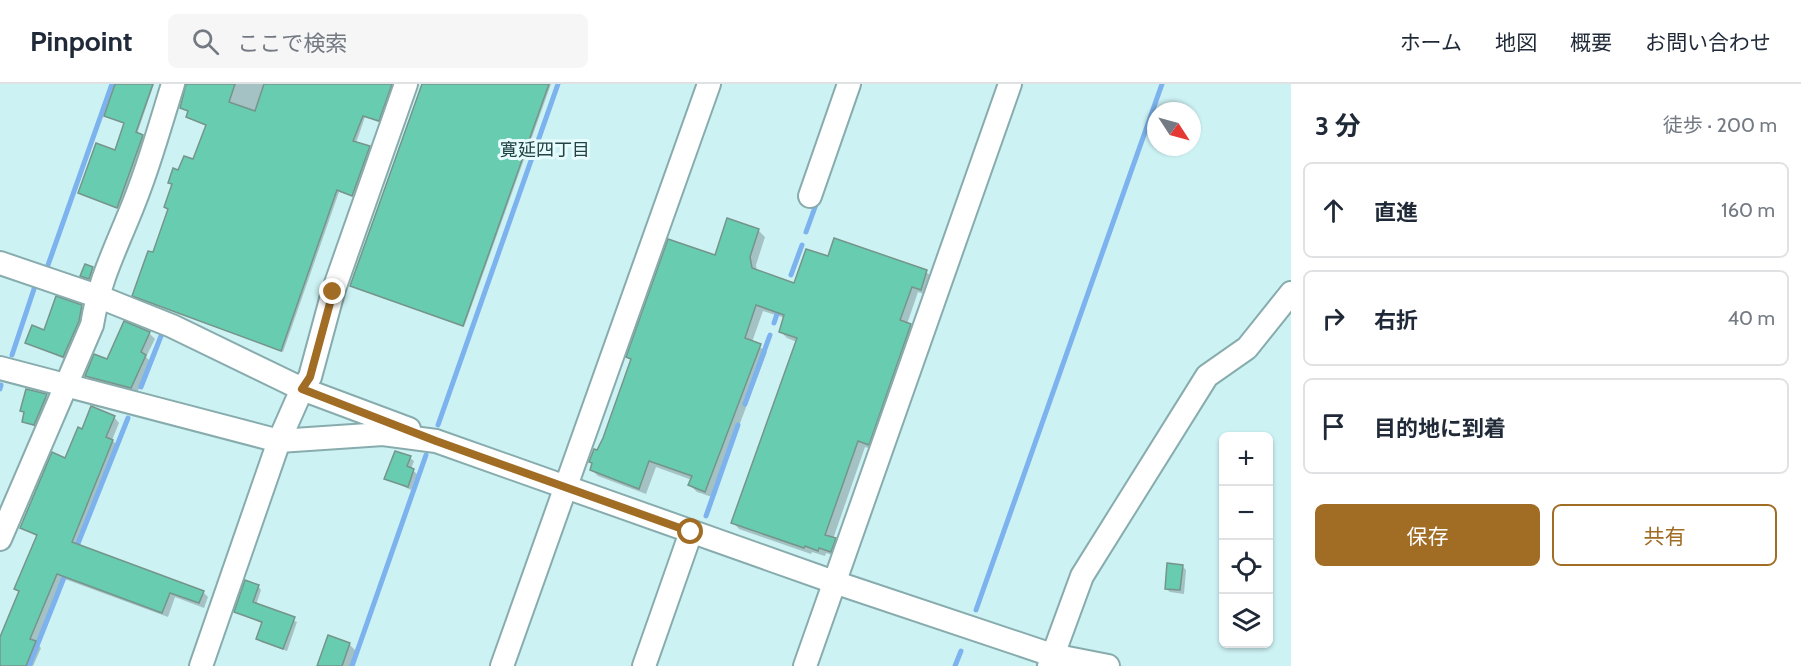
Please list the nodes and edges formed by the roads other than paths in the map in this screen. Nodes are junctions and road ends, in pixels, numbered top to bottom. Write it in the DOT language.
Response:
graph roads {
  1 [pos="173,84"];
  2 [pos="406,84"];
  3 [pos="709,84"];
  4 [pos="849,84"];
  5 [pos="1010,84"];
  6 [pos="810,195"];
  7 [pos="0,263"];
  8 [pos="1291,293"];
  9 [pos="97,296"];
  10 [pos="0,368"];
  11 [pos="67,387"];
  12 [pos="302,389"];
  13 [pos="279,441"];
  14 [pos="436,441"];
  15 [pos="565,488"];
  16 [pos="691,532"];
  17 [pos="0,539"];
  18 [pos="834,582"];
  19 [pos="1050,661"];
  20 [pos="201,666"];
  21 [pos="502,666"];
  22 [pos="644,666"];
  23 [pos="805,666"];
  24 [pos="1108,666"];
  1 -- 9 [label="street"];
  2 -- 12 [label="street"];
  3 -- 15 [label="street"];
  4 -- 6 [label="street"];
  5 -- 18 [label="street"];
  7 -- 9 [label="street"];
  8 -- 19 [label="street"];
  9 -- 11 [label="street"];
  9 -- 12 [label="street"];
  10 -- 11 [label="street"];
  11 -- 13 [label="street"];
  11 -- 17 [label="street"];
  12 -- 13 [label="street"];
  12 -- 14 [label="street"];
  13 -- 14 [label="street"];
  13 -- 20 [label="street"];
  14 -- 15 [label="street"];
  15 -- 16 [label="street"];
  15 -- 21 [label="street"];
  16 -- 18 [label="street"];
  16 -- 22 [label="street"];
  18 -- 19 [label="street"];
  18 -- 23 [label="street"];
  19 -- 24 [label="street"];
}
